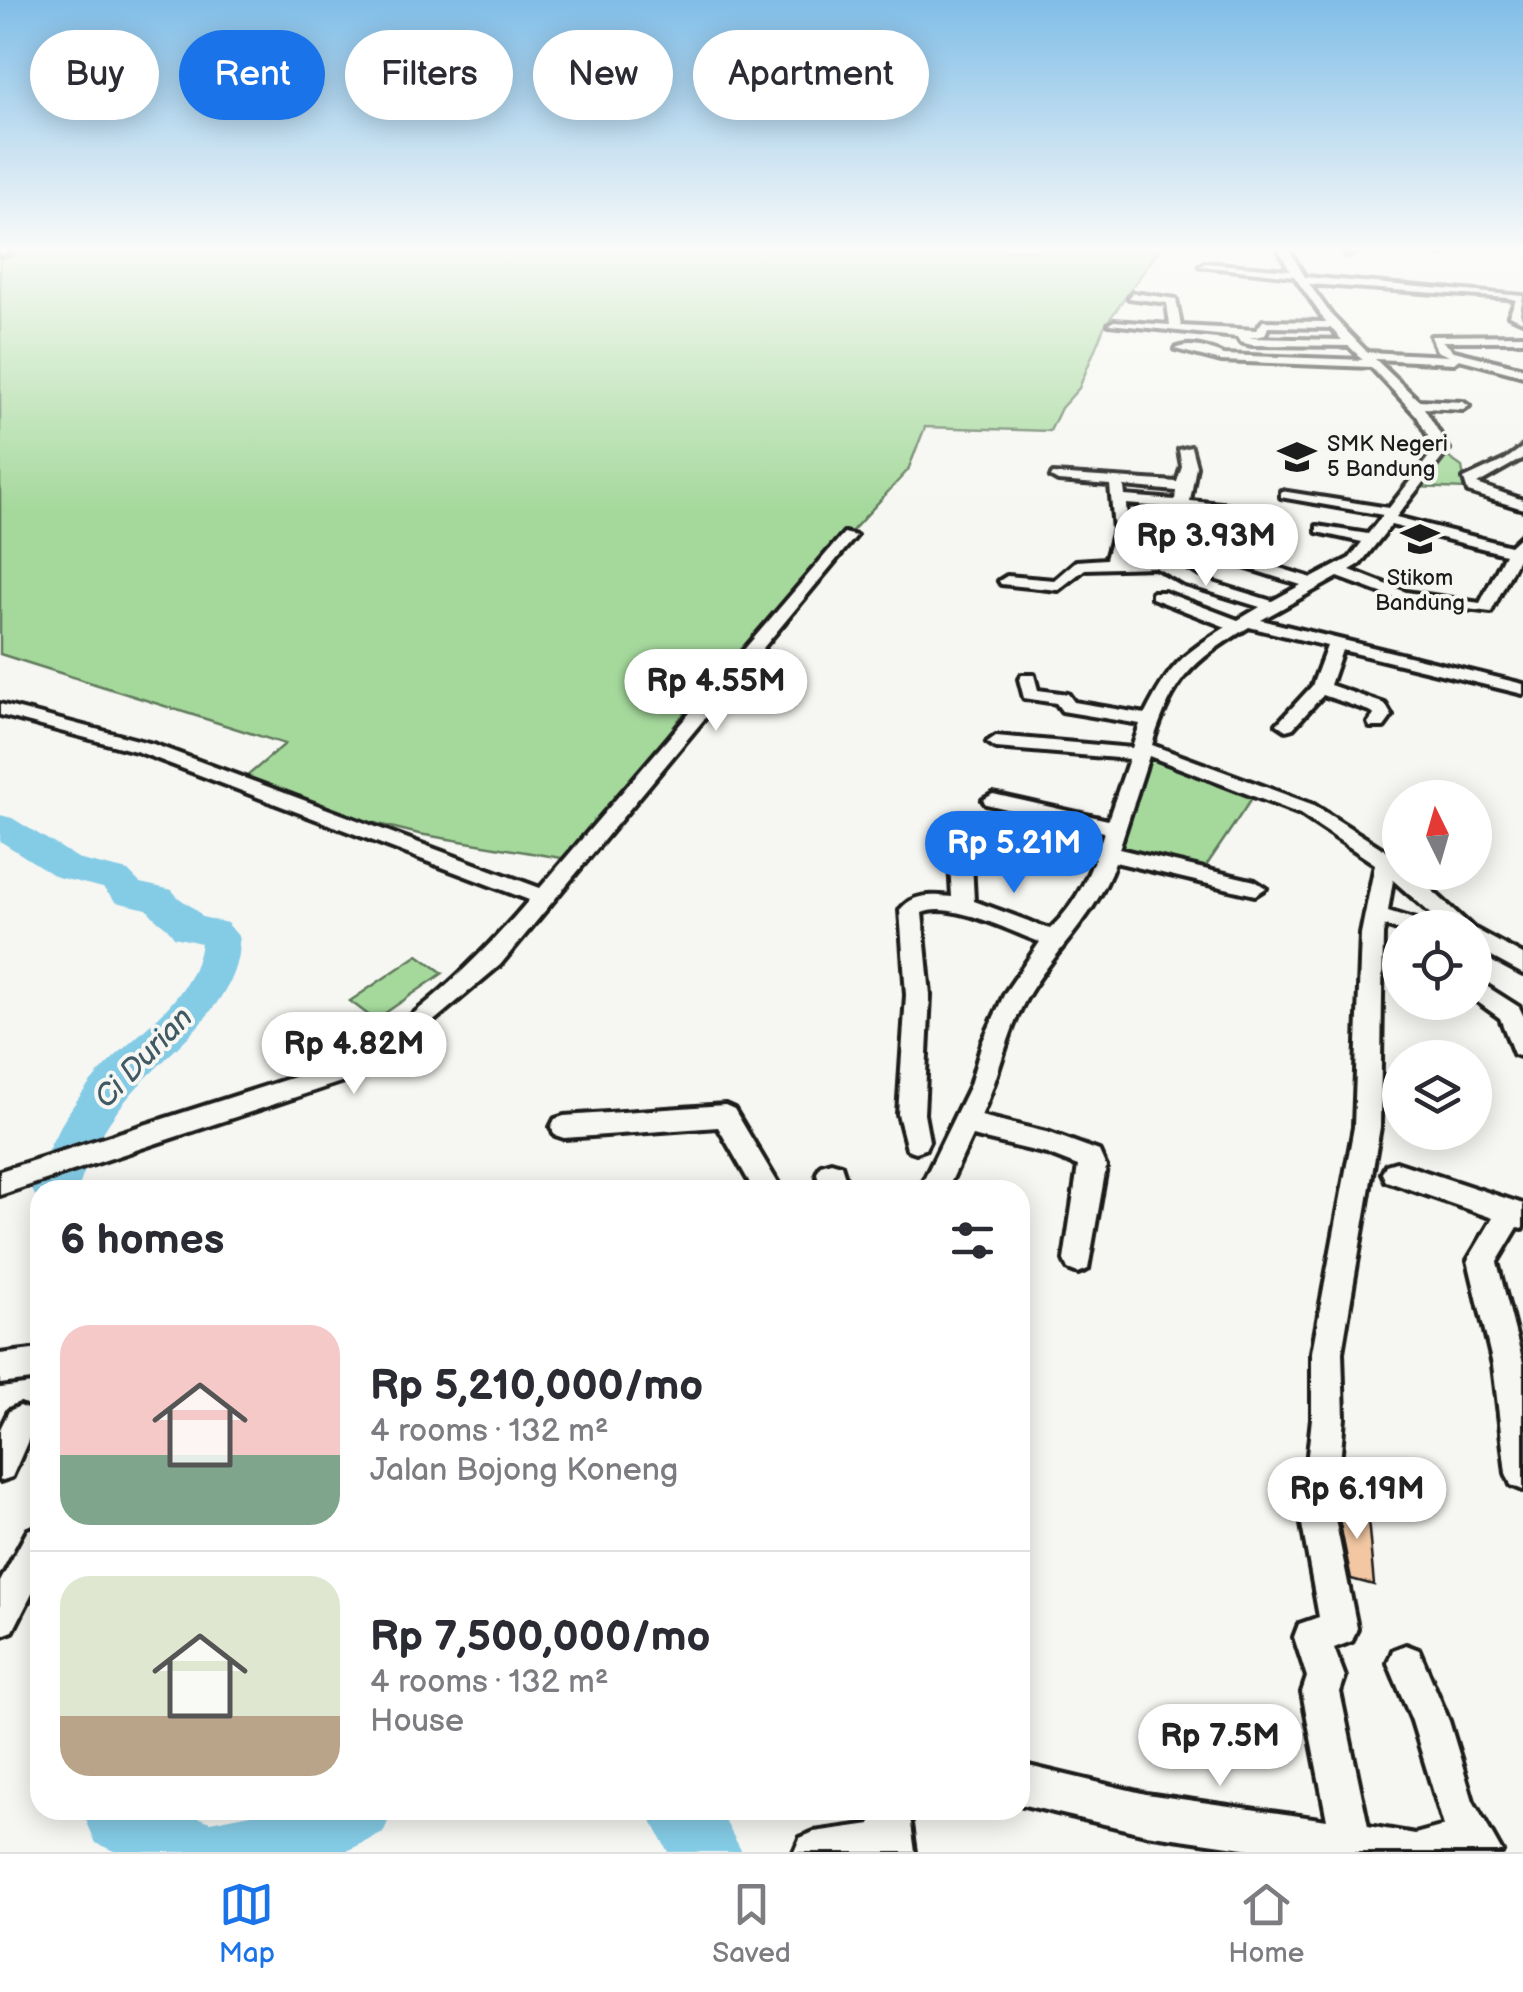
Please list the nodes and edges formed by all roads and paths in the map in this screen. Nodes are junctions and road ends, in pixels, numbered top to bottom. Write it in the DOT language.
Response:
graph roads {
  1 [pos="1244,336"];
  2 [pos="1347,336"];
  3 [pos="1523,339"];
  4 [pos="1181,349"];
  5 [pos="1366,353"];
  6 [pos="1521,380"];
  7 [pos="1414,404"];
  8 [pos="1464,406"];
  9 [pos="1186,450"];
  10 [pos="1523,452"];
  11 [pos="1058,477"];
  12 [pos="1117,481"];
  13 [pos="1286,494"];
  14 [pos="1183,496"];
  15 [pos="1126,500"];
  16 [pos="1523,505"];
  17 [pos="1232,509"];
  18 [pos="1392,516"];
  19 [pos="1322,529"];
  20 [pos="849,536"];
  21 [pos="1374,540"];
  22 [pos="1518,545"];
  23 [pos="1221,549"];
  24 [pos="1113,561"];
  25 [pos="1158,562"];
  26 [pos="1337,571"];
  27 [pos="1007,581"];
  28 [pos="1314,584"];
  29 [pos="1158,594"];
  30 [pos="1273,606"];
  31 [pos="1243,624"];
  32 [pos="1336,644"];
  33 [pos="1028,679"];
  34 [pos="1320,688"];
  35 [pos="1523,689"];
  36 [pos="0,709"];
  37 [pos="1151,720"];
  38 [pos="1377,723"];
  39 [pos="1286,724"];
  40 [pos="996,742"];
  41 [pos="1140,751"];
  42 [pos="993,800"];
  43 [pos="1114,828"];
  44 [pos="1107,854"];
  45 [pos="1382,857"];
  46 [pos="961,862"];
  47 [pos="1382,882"];
  48 [pos="1256,888"];
  49 [pos="1420,890"];
  50 [pos="543,897"];
  51 [pos="963,905"];
  52 [pos="1442,910"];
  53 [pos="1376,915"];
  54 [pos="1382,917"];
  55 [pos="1054,939"];
  56 [pos="1492,947"];
  57 [pos="1523,966"];
  58 [pos="1492,1000"];
  59 [pos="1523,1047"];
  60 [pos="964,1123"];
  61 [pos="564,1127"];
  62 [pos="916,1141"];
  63 [pos="1396,1172"];
  64 [pos="762,1180"];
  65 [pos="938,1180"];
  66 [pos="3,1182"];
  67 [pos="1517,1214"];
  68 [pos="1078,1260"];
  69 [pos="30,1365"];
  70 [pos="0,1369"];
  71 [pos="20,1422"];
  72 [pos="0,1465"];
  73 [pos="1523,1473"];
  74 [pos="30,1561"];
  75 [pos="0,1618"];
  76 [pos="1406,1664"];
  77 [pos="1030,1786"];
  78 [pos="892,1834"];
  79 [pos="1352,1844"];
  80 [pos="1477,1846"];
  81 [pos="814,1852"];
  82 [pos="1412,1852"];
  83 [pos="1420,1852"];
  1 -- 5 [label="street"];
  2 -- 5 [label="street"];
  3 -- 6 [label="street"];
  4 -- 5 [label="street"];
  5 -- 6 [label="street"];
  5 -- 7 [label="street"];
  7 -- 8 [label="street"];
  7 -- 18 [label="street"];
  9 -- 14 [label="street"];
  10 -- 16 [label="street"];
  11 -- 12 [label="street"];
  12 -- 14 [label="street"];
  12 -- 24 [label="street"];
  13 -- 18 [label="street"];
  14 -- 15 [label="street"];
  14 -- 17 [label="street"];
  14 -- 25 [label="street"];
  18 -- 21 [label="street"];
  18 -- 22 [label="street"];
  19 -- 21 [label="street"];
  20 -- 50 [label="street"];
  21 -- 26 [label="street"];
  22 -- 26 [label="street"];
  23 -- 28 [label="street"];
  24 -- 25 [label="street"];
  24 -- 27 [label="street"];
  25 -- 30 [label="street"];
  26 -- 28 [label="street"];
  28 -- 30 [label="street"];
  29 -- 31 [label="street"];
  30 -- 31 [label="street"];
  31 -- 32 [label="street"];
  31 -- 37 [label="street"];
  32 -- 34 [label="street"];
  32 -- 35 [label="street"];
  33 -- 37 [label="street"];
  34 -- 38 [label="street"];
  34 -- 39 [label="street"];
  36 -- 50 [label="street"];
  37 -- 41 [label="street"];
  40 -- 41 [label="street"];
  41 -- 43 [label="street"];
  41 -- 45 [label="street"];
  42 -- 43 [label="street"];
  43 -- 44 [label="street"];
  44 -- 48 [label="street"];
  44 -- 55 [label="street"];
  46 -- 51 [label="street"];
  47 -- 53 [label="street"];
  49 -- 52 [label="street"];
  50 -- 66 [label="street"];
  51 -- 55 [label="street"];
  51 -- 62 [label="street"];
  53 -- 54 [label="street"];
  53 -- 79 [label="street"];
  55 -- 60 [label="street"];
  56 -- 57 [label="street"];
  58 -- 59 [label="street"];
  60 -- 65 [label="street"];
  60 -- 68 [label="street"];
  61 -- 64 [label="street"];
  63 -- 67 [label="street"];
  67 -- 73 [label="street"];
  69 -- 70 [label="street"];
  71 -- 72 [label="street"];
  74 -- 75 [label="street"];
  76 -- 80 [label="street"];
  77 -- 79 [label="street"];
  78 -- 81 [label="street"];
  79 -- 82 [label="street"];
  80 -- 83 [label="street"];
}
